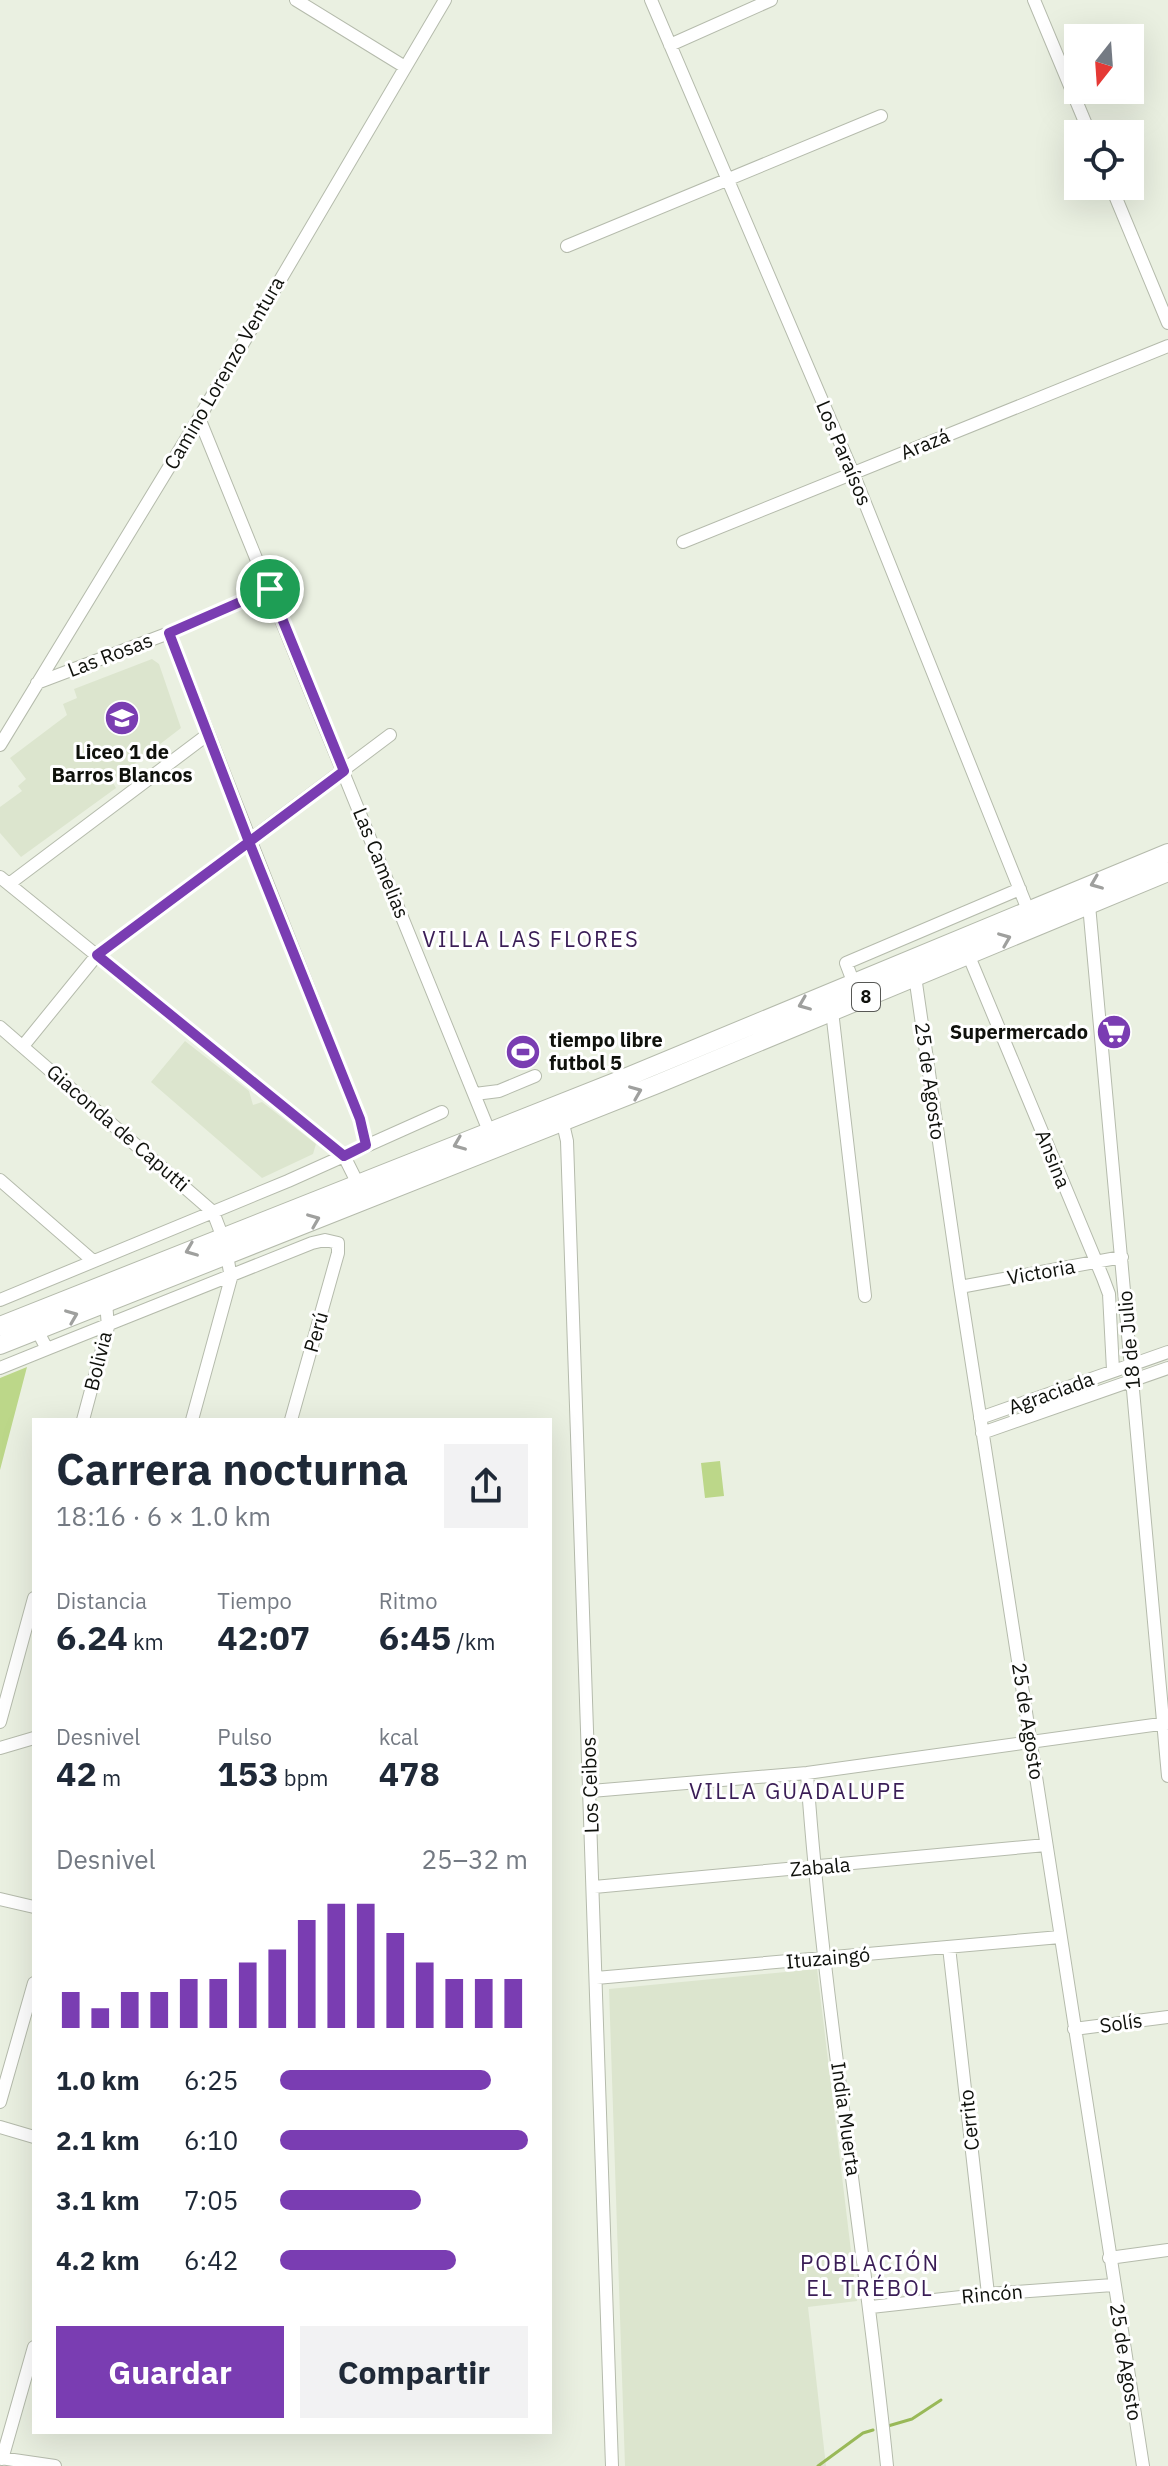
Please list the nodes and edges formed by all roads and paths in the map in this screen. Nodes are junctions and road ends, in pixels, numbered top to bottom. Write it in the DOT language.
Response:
graph roads {
  1 [pos="296,0"];
  2 [pos="445,0"];
  3 [pos="651,0"];
  4 [pos="771,0"];
  5 [pos="1034,0"];
  6 [pos="670,45"];
  7 [pos="405,67"];
  8 [pos="881,116"];
  9 [pos="1084,120"];
  10 [pos="726,181"];
  11 [pos="1117,200"];
  12 [pos="567,246"];
  13 [pos="1168,323"];
  14 [pos="1168,346"];
  15 [pos="199,418"];
  16 [pos="853,473"];
  17 [pos="683,542"];
  18 [pos="270,589"];
  19 [pos="169,633"];
  20 [pos="37,683"];
  21 [pos="207,735"];
  22 [pos="390,735"];
  23 [pos="0,745"];
  24 [pos="344,771"];
  25 [pos="249,842"];
  26 [pos="1168,853"];
  27 [pos="1168,872"];
  28 [pos="4,881"];
  29 [pos="1020,889"];
  30 [pos="1089,905"];
  31 [pos="1028,910"];
  32 [pos="968,954"];
  33 [pos="97,955"];
  34 [pos="915,976"];
  35 [pos="854,984"];
  36 [pos="832,1011"];
  37 [pos="0,1027"];
  38 [pos="23,1046"];
  39 [pos="535,1076"];
  40 [pos="475,1094"];
  41 [pos="442,1112"];
  42 [pos="560,1113"];
  43 [pos="489,1131"];
  44 [pos="366,1145"];
  45 [pos="344,1156"];
  46 [pos="0,1180"];
  47 [pos="362,1192"];
  48 [pos="213,1212"];
  49 [pos="225,1246"];
  50 [pos="1122,1257"];
  51 [pos="92,1260"];
  52 [pos="1096,1262"];
  53 [pos="231,1278"];
  54 [pos="960,1287"];
  55 [pos="865,1296"];
  56 [pos="0,1300"];
  57 [pos="106,1302"];
  58 [pos="0,1326"];
  59 [pos="108,1327"];
  60 [pos="37,1330"];
  61 [pos="0,1345"];
  62 [pos="47,1349"];
  63 [pos="1168,1352"];
  64 [pos="1130,1365"];
  65 [pos="0,1368"];
  66 [pos="1168,1368"];
  67 [pos="1113,1370"];
  68 [pos="1132,1380"];
  69 [pos="84,1418"];
  70 [pos="193,1418"];
  71 [pos="292,1418"];
  72 [pos="980,1418"];
  73 [pos="982,1433"];
  74 [pos="32,1605"];
  75 [pos="0,1722"];
  76 [pos="1166,1724"];
  77 [pos="32,1739"];
  78 [pos="1032,1743"];
  79 [pos="0,1748"];
  80 [pos="807,1773"];
  81 [pos="1168,1776"];
  82 [pos="591,1791"];
  83 [pos="1046,1845"];
  84 [pos="813,1868"];
  85 [pos="594,1887"];
  86 [pos="0,1899"];
  87 [pos="32,1907"];
  88 [pos="1060,1937"];
  89 [pos="949,1947"];
  90 [pos="824,1959"];
  91 [pos="596,1978"];
  92 [pos="32,1990"];
  93 [pos="1168,2017"];
  94 [pos="1074,2029"];
  95 [pos="0,2102"];
  96 [pos="0,2127"];
  97 [pos="32,2136"];
  98 [pos="1168,2250"];
  99 [pos="1109,2258"];
  100 [pos="1113,2285"];
  101 [pos="988,2294"];
  102 [pos="871,2307"];
  103 [pos="32,2354"];
  104 [pos="1,2459"];
  105 [pos="55,2466"];
  106 [pos="612,2466"];
  107 [pos="887,2466"];
  108 [pos="1143,2466"];
  1 -- 7 [label="street"];
  2 -- 7 [label="street, Camino Lorenzo Ventura"];
  3 -- 6 [label="street, Los Paraísos"];
  4 -- 6 [label="street"];
  5 -- 9 [label="street"];
  6 -- 10 [label="street, Los Paraísos"];
  7 -- 15 [label="street, Camino Lorenzo Ventura"];
  8 -- 10 [label="street"];
  10 -- 12 [label="street"];
  10 -- 16 [label="street, Los Paraísos"];
  11 -- 13 [label="street"];
  14 -- 16 [label="street, Arazá"];
  15 -- 18 [label="street, Las Camelias"];
  15 -- 20 [label="street, Camino Lorenzo Ventura"];
  16 -- 17 [label="street, Arazá"];
  16 -- 29 [label="street, Los Paraísos"];
  18 -- 19 [label="street, Las Rosas"];
  18 -- 24 [label="street, Las Camelias"];
  19 -- 20 [label="street, Las Rosas"];
  19 -- 21 [label="street"];
  20 -- 23 [label="street, Camino Lorenzo Ventura"];
  21 -- 25 [label="street"];
  21 -- 28 [label="street"];
  22 -- 24 [label="street"];
  24 -- 25 [label="street"];
  24 -- 40 [label="street, Las Camelias"];
  25 -- 33 [label="street"];
  25 -- 44 [label="street"];
  26 -- 31 [label="highway, 8, one-way"];
  27 -- 30 [label="highway, 8"];
  28 -- 33 [label="street"];
  29 -- 31 [label="street, Los Paraísos"];
  29 -- 35 [label="street"];
  32 -- 30 [label="highway, 8, one-way"];
  30 -- 50 [label="street, 18 de Julio"];
  31 -- 35 [label="highway, 8"];
  32 -- 34 [label="highway, 8"];
  32 -- 52 [label="street, Ansina"];
  33 -- 38 [label="street"];
  33 -- 45 [label="street"];
  34 -- 36 [label="highway, 8"];
  34 -- 54 [label="street, 25 de Agosto"];
  35 -- 42 [label="highway, 8, one-way"];
  42 -- 36 [label="highway, 8, one-way"];
  36 -- 55 [label="street"];
  37 -- 38 [label="street, Giaconda de Caputti"];
  38 -- 48 [label="street, Giaconda de Caputti"];
  39 -- 40 [label="street"];
  40 -- 43 [label="street, Las Camelias"];
  41 -- 44 [label="street"];
  42 -- 43 [label="highway, 8"];
  42 -- 47 [label="highway, 8"];
  42 -- 82 [label="street, Los Ceibos"];
  43 -- 47 [label="highway, 8, one-way"];
  44 -- 45 [label="street"];
  45 -- 47 [label="street"];
  45 -- 48 [label="street"];
  46 -- 51 [label="street"];
  47 -- 49 [label="highway, 8"];
  48 -- 49 [label="street, Giaconda de Caputti"];
  48 -- 51 [label="street"];
  49 -- 53 [label="street, Giaconda de Caputti"];
  49 -- 57 [label="highway, 8"];
  49 -- 58 [label="highway, 8, one-way"];
  50 -- 52 [label="street, Victoria"];
  50 -- 64 [label="street, 18 de Julio"];
  51 -- 56 [label="street"];
  52 -- 54 [label="street, Victoria"];
  52 -- 67 [label="street, Ansina"];
  53 -- 59 [label="street"];
  53 -- 70 [label="street"];
  53 -- 71 [label="street, Perú"];
  54 -- 72 [label="street, 25 de Agosto"];
  57 -- 59 [label="street, Bolivia"];
  60 -- 57 [label="highway, 8, one-way"];
  59 -- 62 [label="street"];
  59 -- 69 [label="street, Bolivia"];
  60 -- 61 [label="highway, 8"];
  60 -- 62 [label="street"];
  62 -- 65 [label="street"];
  63 -- 64 [label="street, Agraciada"];
  64 -- 67 [label="street, Agraciada"];
  64 -- 68 [label="street, 18 de Julio"];
  66 -- 68 [label="street, Agraciada"];
  67 -- 72 [label="street, Agraciada"];
  68 -- 73 [label="street, Agraciada"];
  68 -- 76 [label="street, 18 de Julio"];
  72 -- 73 [label="street, 25 de Agosto"];
  73 -- 78 [label="street, 25 de Agosto"];
  74 -- 75 [label="street"];
  76 -- 78 [label="street"];
  76 -- 81 [label="street, 18 de Julio"];
  77 -- 79 [label="street"];
  78 -- 80 [label="street"];
  78 -- 83 [label="street, 25 de Agosto"];
  80 -- 82 [label="street"];
  80 -- 84 [label="street, India Muerta"];
  82 -- 85 [label="street, Los Ceibos"];
  83 -- 84 [label="street, Zabala"];
  83 -- 88 [label="street, 25 de Agosto"];
  84 -- 85 [label="street, Zabala"];
  84 -- 90 [label="street, India Muerta"];
  85 -- 91 [label="street, Los Ceibos"];
  86 -- 87 [label="street"];
  88 -- 89 [label="street, Ituzaingó"];
  88 -- 94 [label="street, 25 de Agosto"];
  89 -- 90 [label="street, Ituzaingó"];
  89 -- 101 [label="street, Cerrito"];
  90 -- 91 [label="street, Ituzaingó"];
  90 -- 102 [label="street, India Muerta"];
  91 -- 106 [label="street, Los Ceibos"];
  92 -- 95 [label="street"];
  93 -- 94 [label="street, Solís"];
  94 -- 99 [label="street, 25 de Agosto"];
  96 -- 97 [label="street"];
  98 -- 99 [label="street"];
  99 -- 100 [label="street, 25 de Agosto"];
  100 -- 101 [label="street, Rincón"];
  100 -- 108 [label="street, 25 de Agosto"];
  101 -- 102 [label="street, Rincón"];
  102 -- 107 [label="street, India Muerta"];
  103 -- 104 [label="street"];
  104 -- 105 [label="street"];
}
